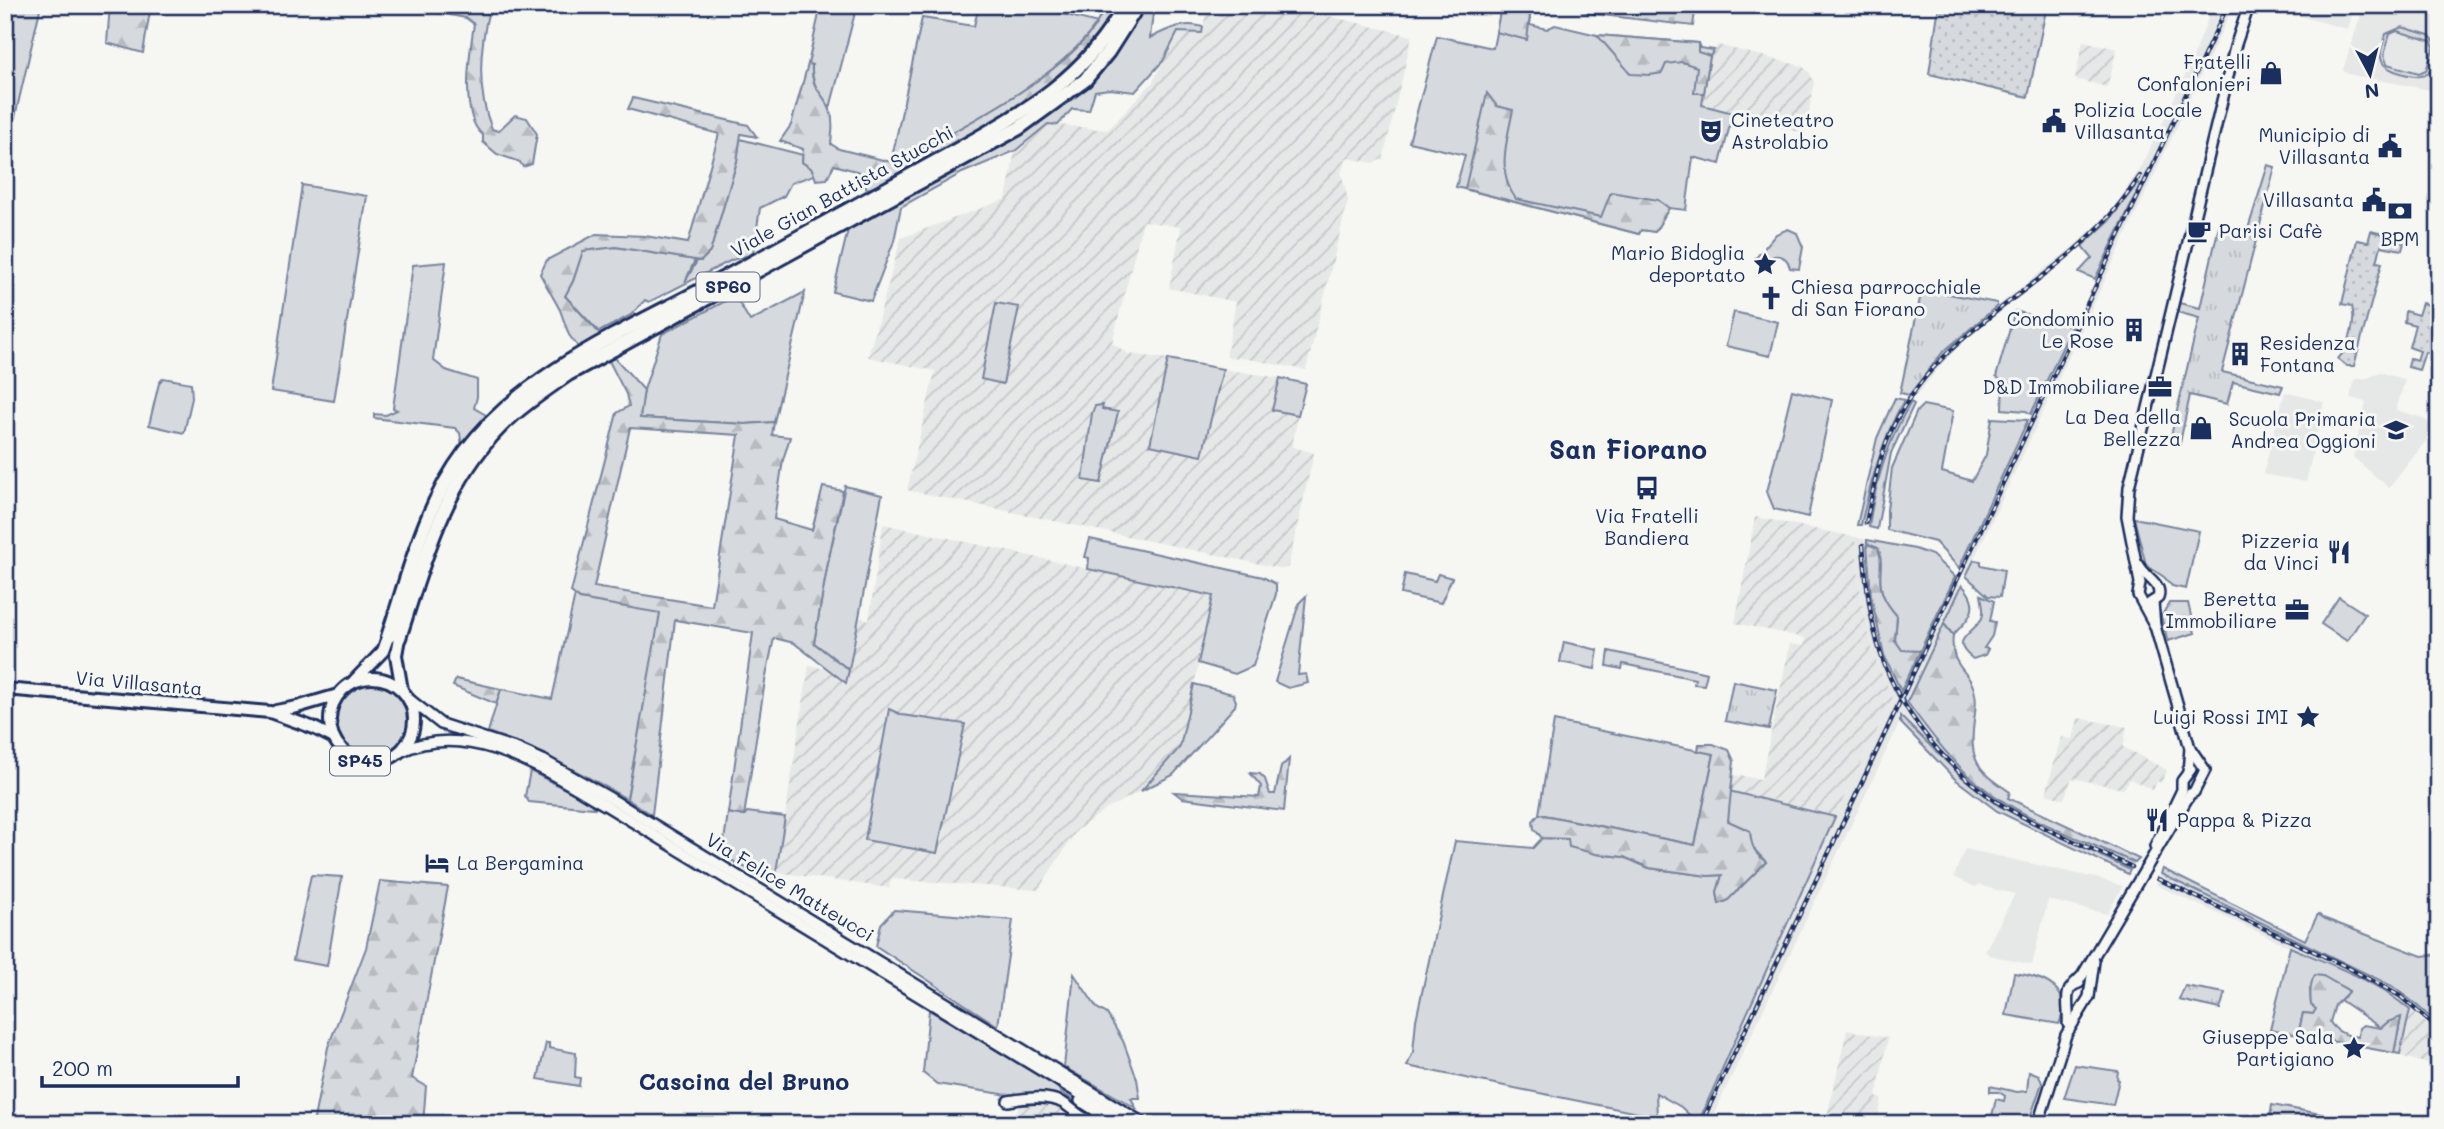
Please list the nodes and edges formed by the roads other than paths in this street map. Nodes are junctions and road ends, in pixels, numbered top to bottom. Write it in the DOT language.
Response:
graph roads {
  1 [pos="1125,5"];
  2 [pos="1138,5"];
  3 [pos="2249,5"];
  4 [pos="2136,561"];
  5 [pos="2151,581"];
  6 [pos="2140,585"];
  7 [pos="2140,599"];
  8 [pos="2153,602"];
  9 [pos="2155,626"];
  10 [pos="393,638"];
  11 [pos="349,685"];
  12 [pos="5,689"];
  13 [pos="338,695"];
  14 [pos="406,695"];
  15 [pos="270,712"];
  16 [pos="334,738"];
  17 [pos="2190,748"];
  18 [pos="400,752"];
  19 [pos="2202,764"];
  20 [pos="2188,772"];
  21 [pos="2186,792"];
  22 [pos="2103,940"];
  23 [pos="2074,984"];
  24 [pos="2089,993"];
  25 [pos="2068,998"];
  26 [pos="2085,1003"];
  27 [pos="2066,1035"];
  28 [pos="1059,1082"];
  29 [pos="1008,1101"];
  30 [pos="1129,1124"];
  31 [pos="1145,1124"];
  32 [pos="2038,1124"];
  1 -- 10 [label="highway, Viale Gian Battista Stucchi / SP60"];
  2 -- 10 [label="highway, Viale Gian Battista Stucchi / SP60"];
  3 -- 4 [label="main road"];
  4 -- 5 [label="main road"];
  4 -- 6 [label="main road"];
  5 -- 6 [label="main road"];
  5 -- 8 [label="main road"];
  6 -- 7 [label="main road"];
  7 -- 8 [label="main road"];
  7 -- 9 [label="main road"];
  8 -- 9 [label="main road"];
  9 -- 17 [label="main road"];
  10 -- 11 [label="main road, Viale Gian Battista Stucchi / SP60"];
  10 -- 14 [label="main road, Viale Gian Battista Stucchi / SP60"];
  11 -- 13 [label="main road, SP45"];
  11 -- 14 [label="main road"];
  12 -- 15 [label="main road, Via Villasanta / SP45"];
  13 -- 15 [label="main road, SP45"];
  13 -- 16 [label="main road, SP45"];
  14 -- 18 [label="main road, SP45"];
  14 -- 31 [label="main road, Via Felice Matteucci"];
  15 -- 16 [label="main road, SP45"];
  16 -- 18 [label="main road, SP45"];
  17 -- 19 [label="main road"];
  17 -- 20 [label="main road"];
  18 -- 28 [label="main road, Via Felice Matteucci / SP45"];
  19 -- 20 [label="main road"];
  19 -- 21 [label="main road"];
  20 -- 21 [label="main road"];
  21 -- 22 [label="main road"];
  22 -- 23 [label="main road"];
  22 -- 24 [label="main road"];
  23 -- 24 [label="main road"];
  23 -- 25 [label="main road"];
  24 -- 26 [label="main road"];
  25 -- 26 [label="main road"];
  25 -- 27 [label="main road"];
  26 -- 27 [label="main road"];
  27 -- 32 [label="main road"];
  28 -- 29 [label="main road"];
  28 -- 30 [label="main road, Via Felice Matteucci / SP45"];
}
